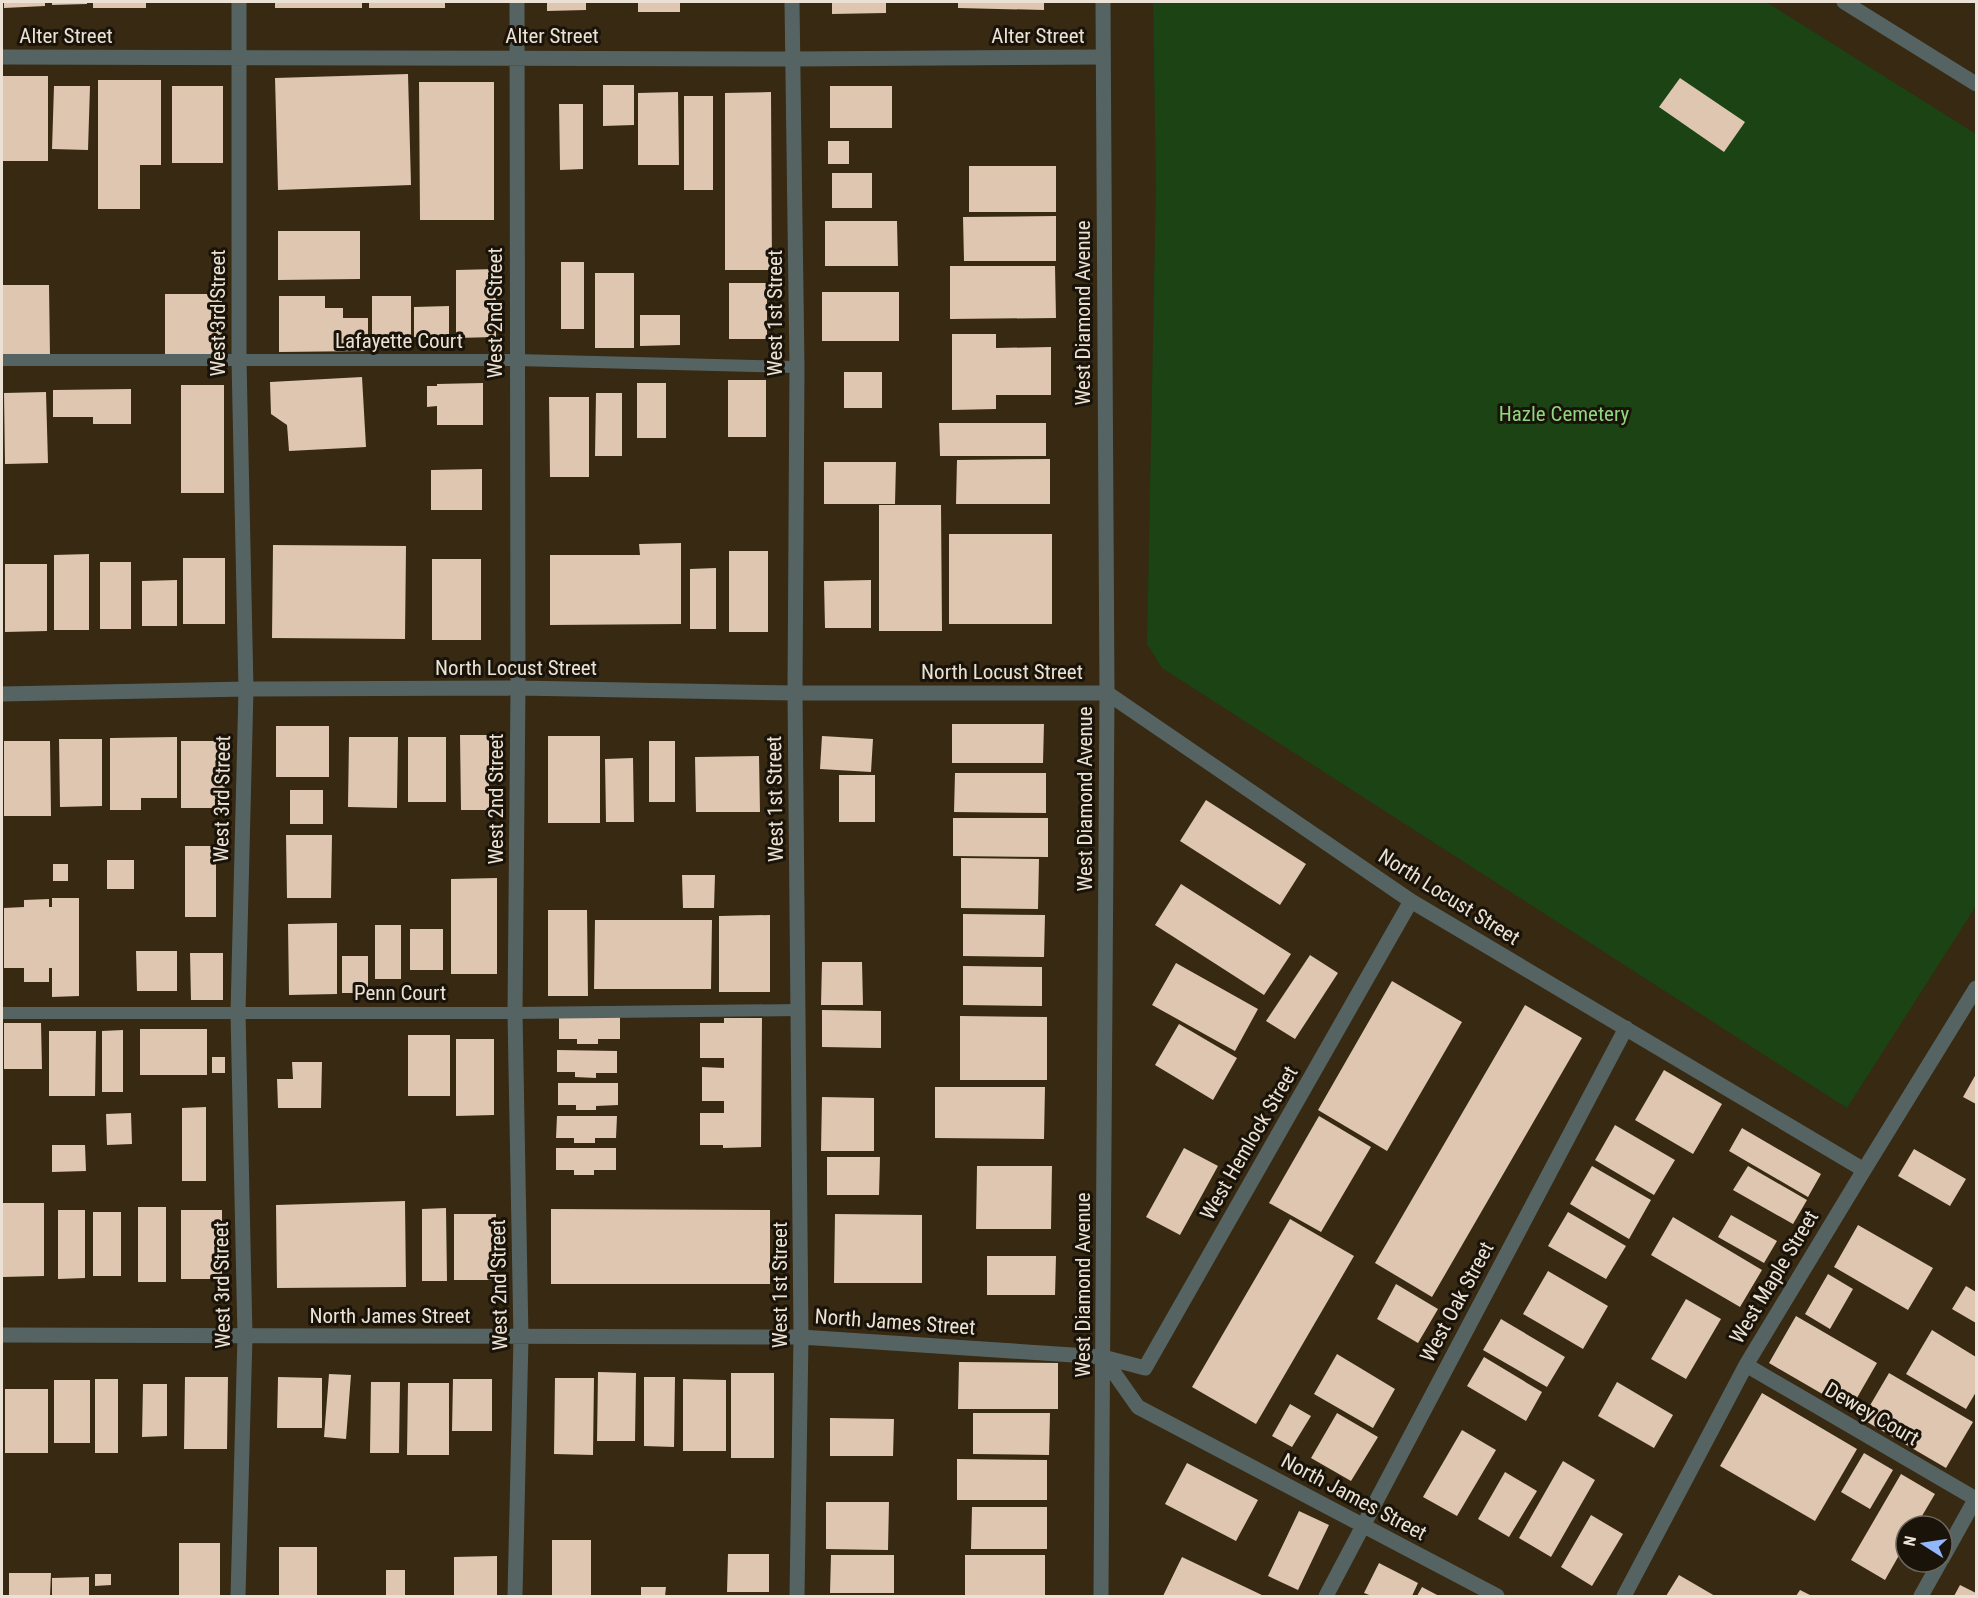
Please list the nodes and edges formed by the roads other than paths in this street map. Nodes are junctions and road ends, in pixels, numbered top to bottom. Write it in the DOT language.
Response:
graph roads {
  1 [pos="239,2"];
  2 [pos="517,2"];
  3 [pos="792,2"];
  4 [pos="1103,2"];
  5 [pos="1844,2"];
  6 [pos="2,57"];
  7 [pos="239,57"];
  8 [pos="517,57"];
  9 [pos="1103,57"];
  10 [pos="794,59"];
  11 [pos="1977,84"];
  12 [pos="2,360"];
  13 [pos="239,360"];
  14 [pos="516,360"];
  15 [pos="797,367"];
  16 [pos="518,688"];
  17 [pos="246,689"];
  18 [pos="795,693"];
  19 [pos="1107,693"];
  20 [pos="2,694"];
  21 [pos="1411,901"];
  22 [pos="1974,996"];
  23 [pos="799,1010"];
  24 [pos="2,1013"];
  25 [pos="238,1013"];
  26 [pos="515,1013"];
  27 [pos="1626,1028"];
  28 [pos="1863,1170"];
  29 [pos="2,1335"];
  30 [pos="245,1336"];
  31 [pos="801,1337"];
  32 [pos="521,1338"];
  33 [pos="1103,1357"];
  34 [pos="1746,1365"];
  35 [pos="1976,1499"];
  36 [pos="1364,1525"];
  37 [pos="1954,1538"];
  38 [pos="1934,1574"];
  39 [pos="238,1596"];
  40 [pos="515,1596"];
  41 [pos="797,1596"];
  42 [pos="1101,1596"];
  43 [pos="1326,1596"];
  44 [pos="1497,1596"];
  45 [pos="1624,1596"];
  46 [pos="1921,1596"];
  1 -- 7 [label="street, West 3rd Street"];
  2 -- 8 [label="street, West 2nd Street"];
  3 -- 10 [label="street, West 1st Street"];
  4 -- 9 [label="street, West Diamond Avenue"];
  5 -- 11 [label="street"];
  6 -- 7 [label="street, Alter Street"];
  7 -- 8 [label="street, Alter Street"];
  7 -- 13 [label="street, West 3rd Street"];
  8 -- 10 [label="street, Alter Street"];
  8 -- 14 [label="street, West 2nd Street"];
  9 -- 10 [label="street, Alter Street"];
  9 -- 19 [label="street, West Diamond Avenue"];
  10 -- 15 [label="street, West 1st Street"];
  12 -- 13 [label="lane, Lafayette Court"];
  13 -- 14 [label="lane, Lafayette Court"];
  13 -- 17 [label="street, West 3rd Street"];
  14 -- 15 [label="lane, Lafayette Court"];
  14 -- 16 [label="street, West 2nd Street"];
  15 -- 18 [label="street, West 1st Street"];
  16 -- 17 [label="street, North Locust Street"];
  16 -- 18 [label="street, North Locust Street"];
  16 -- 26 [label="street, West 2nd Street"];
  17 -- 20 [label="street, North Locust Street"];
  17 -- 25 [label="street, West 3rd Street"];
  18 -- 19 [label="street, North Locust Street"];
  18 -- 23 [label="street, West 1st Street"];
  19 -- 21 [label="street, North Locust Street"];
  19 -- 33 [label="street, West Diamond Avenue"];
  21 -- 27 [label="street, North Locust Street"];
  21 -- 33 [label="street, West Hemlock Street"];
  22 -- 28 [label="street, West Maple Street"];
  23 -- 26 [label="lane, Penn Court"];
  23 -- 31 [label="street, West 1st Street"];
  24 -- 25 [label="lane, Penn Court"];
  25 -- 26 [label="lane, Penn Court"];
  25 -- 30 [label="street, West 3rd Street"];
  26 -- 32 [label="street, West 2nd Street"];
  27 -- 28 [label="street, North Locust Street"];
  27 -- 36 [label="street, West Oak Street"];
  28 -- 34 [label="street, West Maple Street"];
  29 -- 30 [label="street, North James Street"];
  30 -- 32 [label="street, North James Street"];
  30 -- 39 [label="street, West 3rd Street"];
  31 -- 32 [label="street, North James Street"];
  31 -- 33 [label="street, North James Street"];
  31 -- 41 [label="street, West 1st Street"];
  32 -- 40 [label="street, West 2nd Street"];
  33 -- 36 [label="street, North James Street"];
  33 -- 42 [label="street, West Diamond Avenue"];
  34 -- 35 [label="street, Dewey Court"];
  34 -- 45 [label="street, West Maple Street"];
  35 -- 37 [label="street"];
  36 -- 43 [label="street, West Oak Street"];
  36 -- 44 [label="street, North James Street"];
  38 -- 46 [label="street"];
}
